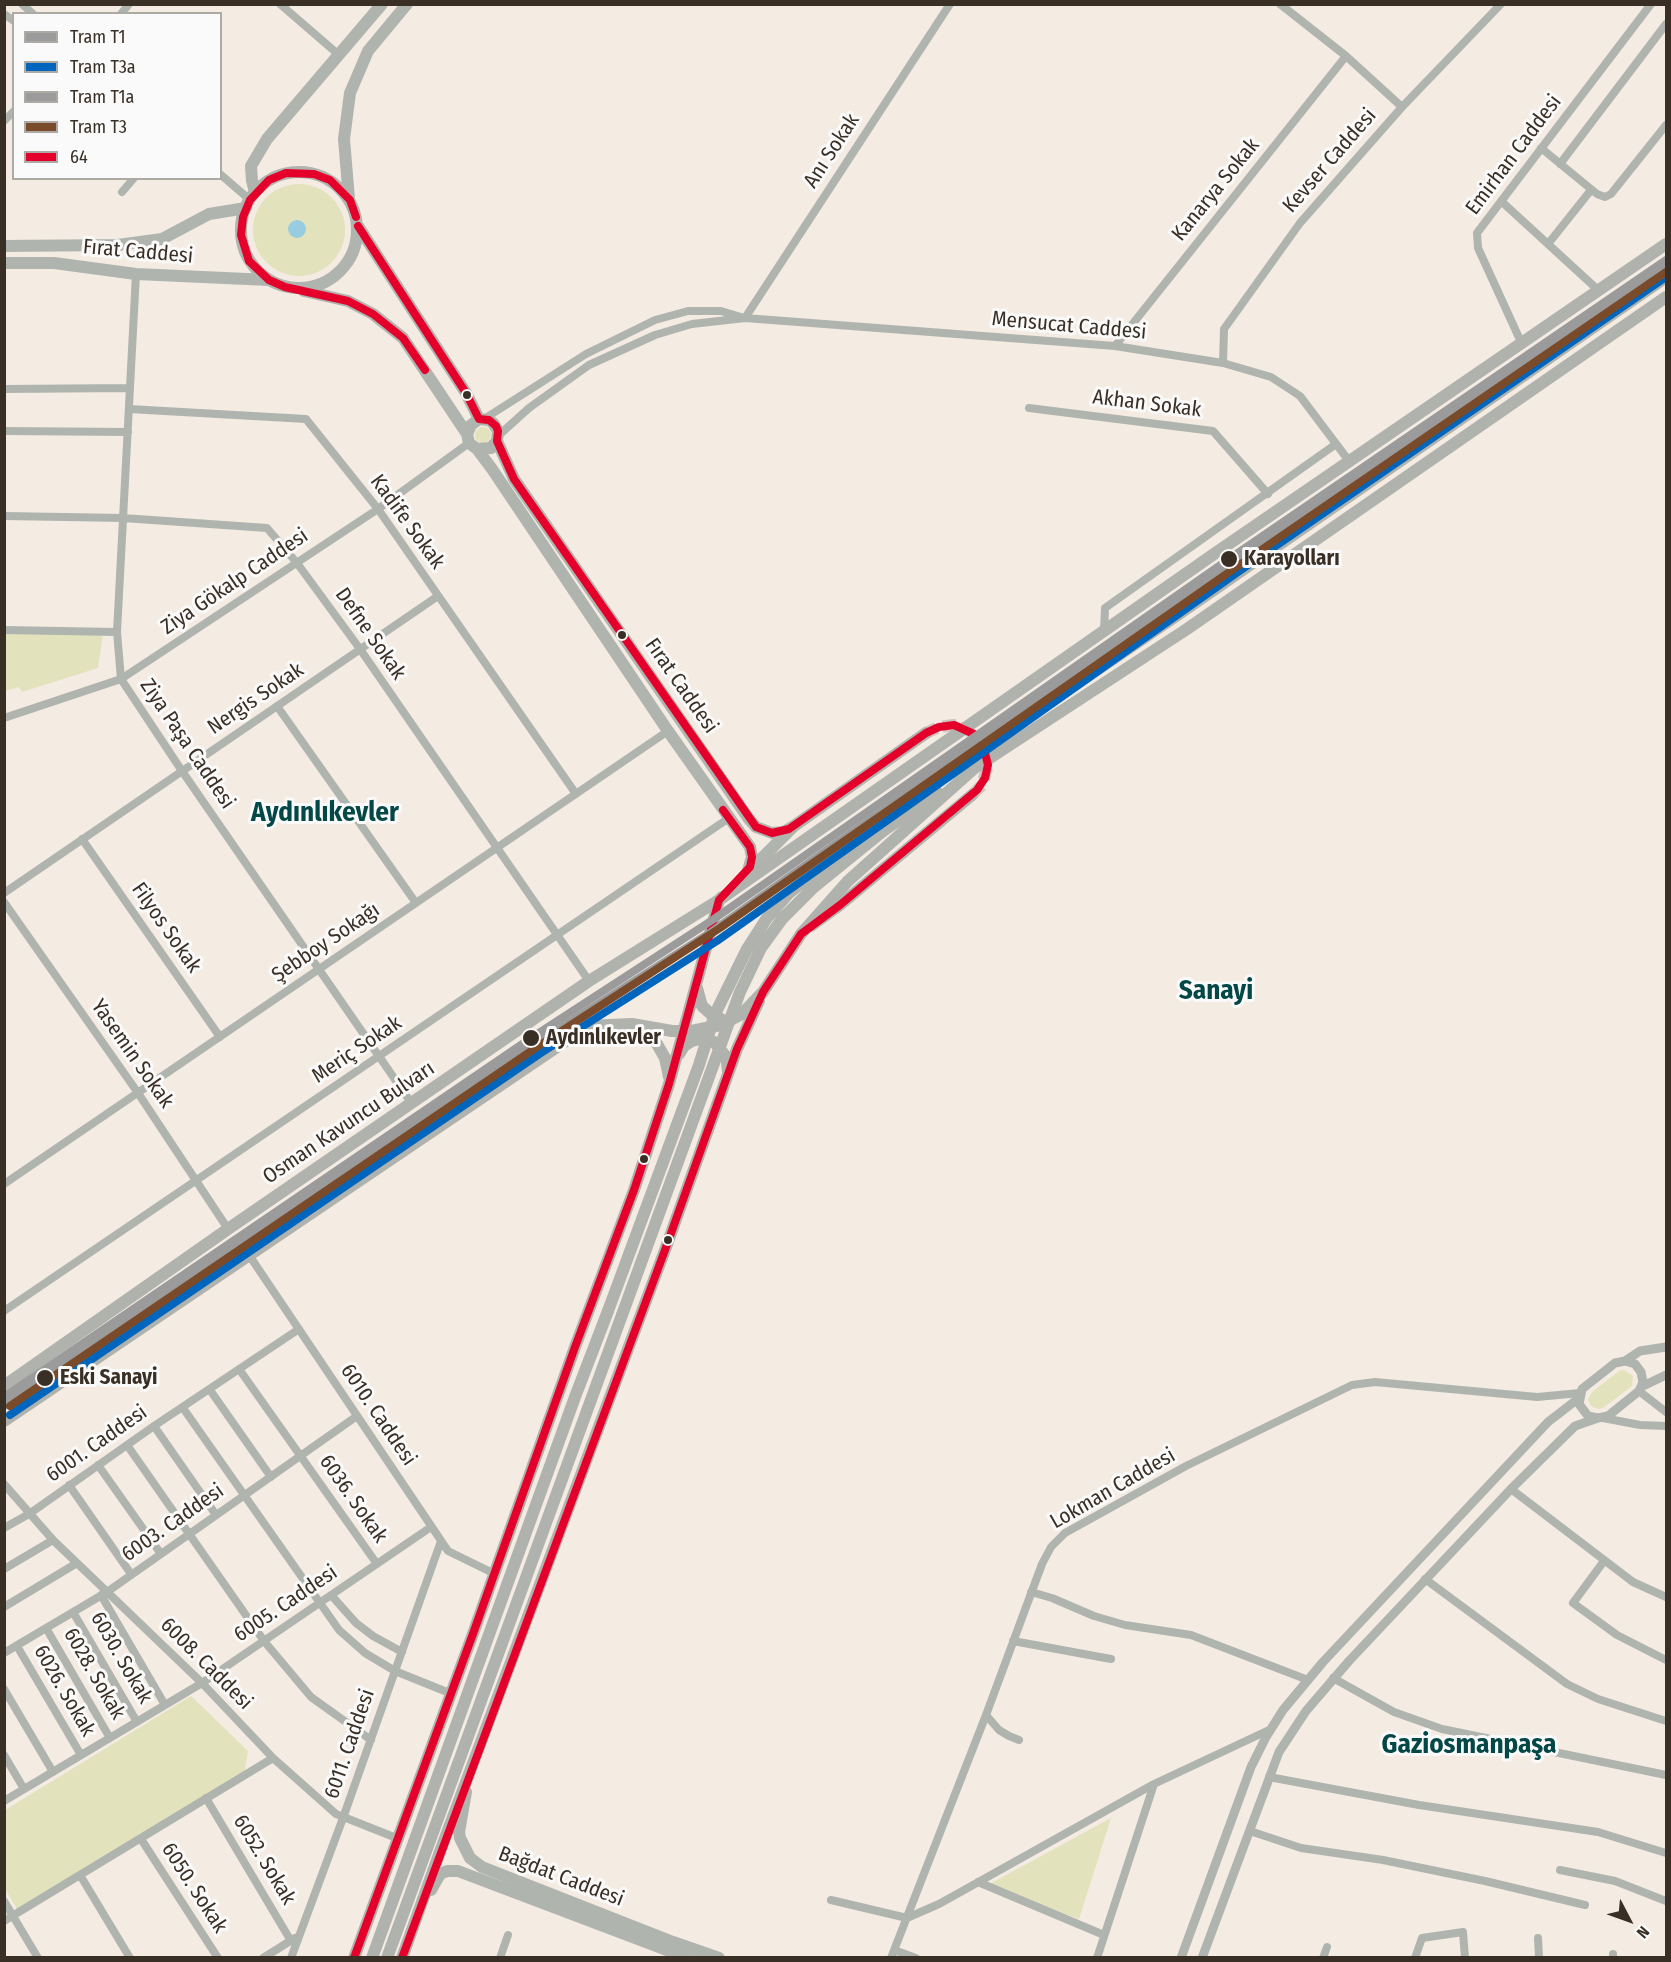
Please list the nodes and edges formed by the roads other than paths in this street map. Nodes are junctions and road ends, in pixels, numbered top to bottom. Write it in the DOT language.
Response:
graph roads {
  1 [pos="280,4"];
  2 [pos="382,4"];
  3 [pos="407,4"];
  4 [pos="950,4"];
  5 [pos="1280,4"];
  6 [pos="1501,4"];
  7 [pos="1651,4"];
  8 [pos="1666,24"];
  9 [pos="339,55"];
  10 [pos="1346,56"];
  11 [pos="1402,107"];
  12 [pos="1666,125"];
  13 [pos="1541,148"];
  14 [pos="1560,164"];
  15 [pos="222,176"];
  16 [pos="132,180"];
  17 [pos="1591,190"];
  18 [pos="122,192"];
  19 [pos="250,200"];
  20 [pos="350,200"];
  21 [pos="1501,201"];
  22 [pos="358,226"];
  23 [pos="1548,244"];
  24 [pos="1666,244"];
  25 [pos="4,246"];
  26 [pos="4,263"];
  27 [pos="136,274"];
  28 [pos="1666,277"];
  29 [pos="268,280"];
  30 [pos="295,289"];
  31 [pos="1597,290"];
  32 [pos="1666,297"];
  33 [pos="745,318"];
  34 [pos="1521,342"];
  35 [pos="1115,346"];
  36 [pos="1223,363"];
  37 [pos="130,388"];
  38 [pos="4,389"];
  39 [pos="129,408"];
  40 [pos="1029,408"];
  41 [pos="481,419"];
  42 [pos="4,431"];
  43 [pos="128,432"];
  44 [pos="498,438"];
  45 [pos="471,442"];
  46 [pos="1336,444"];
  47 [pos="1349,461"];
  48 [pos="1268,494"];
  49 [pos="378,509"];
  50 [pos="4,516"];
  51 [pos="123,518"];
  52 [pos="297,563"];
  53 [pos="438,596"];
  54 [pos="4,630"];
  55 [pos="1104,631"];
  56 [pos="117,632"];
  57 [pos="360,650"];
  58 [pos="121,679"];
  59 [pos="277,706"];
  60 [pos="4,718"];
  61 [pos="668,731"];
  62 [pos="926,733"];
  63 [pos="979,765"];
  64 [pos="182,771"];
  65 [pos="934,788"];
  66 [pos="576,794"];
  67 [pos="972,795"];
  68 [pos="729,818"];
  69 [pos="794,826"];
  70 [pos="82,839"];
  71 [pos="497,848"];
  72 [pos="748,871"];
  73 [pos="4,893"];
  74 [pos="719,900"];
  75 [pos="4,902"];
  76 [pos="416,903"];
  77 [pos="558,933"];
  78 [pos="801,934"];
  79 [pos="320,969"];
  80 [pos="589,981"];
  81 [pos="697,981"];
  82 [pos="763,992"];
  83 [pos="731,1020"];
  84 [pos="632,1024"];
  85 [pos="683,1032"];
  86 [pos="220,1037"];
  87 [pos="379,1057"];
  88 [pos="676,1059"];
  89 [pos="728,1076"];
  90 [pos="669,1084"];
  91 [pos="138,1093"];
  92 [pos="412,1104"];
  93 [pos="5,1181"];
  94 [pos="196,1181"];
  95 [pos="228,1229"];
  96 [pos="249,1255"];
  97 [pos="4,1311"];
  98 [pos="299,1329"];
  99 [pos="1666,1347"];
  100 [pos="1625,1361"];
  101 [pos="239,1370"];
  102 [pos="1666,1375"];
  103 [pos="4,1386"];
  104 [pos="1640,1389"];
  105 [pos="210,1390"];
  106 [pos="1579,1396"];
  107 [pos="575,1397"];
  108 [pos="589,1407"];
  109 [pos="183,1408"];
  110 [pos="1666,1412"];
  111 [pos="357,1416"];
  112 [pos="1600,1418"];
  113 [pos="4,1420"];
  114 [pos="154,1426"];
  115 [pos="1666,1426"];
  116 [pos="126,1445"];
  117 [pos="301,1456"];
  118 [pos="98,1465"];
  119 [pos="585,1465"];
  120 [pos="529,1476"];
  121 [pos="271,1477"];
  122 [pos="6,1484"];
  123 [pos="69,1485"];
  124 [pos="1510,1489"];
  125 [pos="245,1495"];
  126 [pos="28,1514"];
  127 [pos="216,1515"];
  128 [pos="431,1527"];
  129 [pos="4,1528"];
  130 [pos="189,1534"];
  131 [pos="53,1540"];
  132 [pos="441,1541"];
  133 [pos="161,1554"];
  134 [pos="1604,1562"];
  135 [pos="77,1563"];
  136 [pos="377,1564"];
  137 [pos="4,1569"];
  138 [pos="495,1574"];
  139 [pos="131,1575"];
  140 [pos="1425,1579"];
  141 [pos="1031,1592"];
  142 [pos="104,1593"];
  143 [pos="332,1595"];
  144 [pos="1666,1597"];
  145 [pos="320,1602"];
  146 [pos="4,1607"];
  147 [pos="73,1612"];
  148 [pos="46,1628"];
  149 [pos="264,1641"];
  150 [pos="1013,1641"];
  151 [pos="17,1646"];
  152 [pos="402,1652"];
  153 [pos="4,1653"];
  154 [pos="1111,1659"];
  155 [pos="1666,1660"];
  156 [pos="395,1671"];
  157 [pos="1333,1678"];
  158 [pos="1308,1680"];
  159 [pos="202,1683"];
  160 [pos="4,1689"];
  161 [pos="452,1694"];
  162 [pos="165,1705"];
  163 [pos="986,1714"];
  164 [pos="1666,1721"];
  165 [pos="138,1722"];
  166 [pos="1269,1731"];
  167 [pos="110,1738"];
  168 [pos="371,1740"];
  169 [pos="1019,1740"];
  170 [pos="4,1755"];
  171 [pos="81,1755"];
  172 [pos="273,1758"];
  173 [pos="53,1772"];
  174 [pos="1666,1775"];
  175 [pos="468,1777"];
  176 [pos="1269,1778"];
  177 [pos="1154,1784"];
  178 [pos="24,1789"];
  179 [pos="206,1798"];
  180 [pos="4,1801"];
  181 [pos="343,1818"];
  182 [pos="1250,1831"];
  183 [pos="141,1839"];
  184 [pos="399,1839"];
  185 [pos="1666,1853"];
  186 [pos="1560,1870"];
  187 [pos="80,1875"];
  188 [pos="978,1882"];
  189 [pos="831,1900"];
  190 [pos="1666,1900"];
  191 [pos="4,1901"];
  192 [pos="1586,1905"];
  193 [pos="13,1916"];
  194 [pos="907,1918"];
  195 [pos="4,1921"];
  196 [pos="412,1929"];
  197 [pos="508,1935"];
  198 [pos="1104,1935"];
  199 [pos="299,1936"];
  200 [pos="1538,1938"];
  201 [pos="291,1941"];
  202 [pos="1327,1947"];
  203 [pos="892,1954"];
  204 [pos="38,1958"];
  205 [pos="130,1958"];
  206 [pos="218,1958"];
  207 [pos="263,1958"];
  208 [pos="291,1958"];
  209 [pos="354,1958"];
  210 [pos="372,1958"];
  211 [pos="387,1958"];
  212 [pos="402,1958"];
  213 [pos="500,1958"];
  214 [pos="688,1958"];
  215 [pos="719,1958"];
  216 [pos="916,1958"];
  217 [pos="1097,1958"];
  218 [pos="1181,1958"];
  219 [pos="1202,1958"];
  220 [pos="1323,1958"];
  221 [pos="1415,1958"];
  222 [pos="1465,1958"];
  223 [pos="1539,1958"];
  1 -- 9 [label="street"];
  2 -- 9 [label="main road"];
  3 -- 20 [label="main road"];
  4 -- 33 [label="street, Anı Sokak"];
  5 -- 10 [label="street"];
  6 -- 11 [label="street, Kevser Caddesi"];
  7 -- 13 [label="street, Emirhan Caddesi"];
  8 -- 14 [label="street"];
  9 -- 19 [label="main road"];
  10 -- 11 [label="street"];
  10 -- 35 [label="street, Kanarya Sokak"];
  11 -- 36 [label="street, Kevser Caddesi"];
  12 -- 17 [label="street"];
  13 -- 14 [label="street"];
  13 -- 21 [label="street, Emirhan Caddesi"];
  14 -- 17 [label="street"];
  15 -- 19 [label="street"];
  16 -- 18 [label="street"];
  17 -- 23 [label="street"];
  19 -- 20 [label="main road"];
  19 -- 25 [label="main road, Fırat Caddesi"];
  19 -- 29 [label="main road"];
  20 -- 22 [label="main road"];
  21 -- 23 [label="street"];
  21 -- 34 [label="street, Emirhan Caddesi"];
  22 -- 30 [label="main road"];
  22 -- 41 [label="main road"];
  23 -- 31 [label="street"];
  24 -- 31 [label="highway"];
  26 -- 27 [label="main road, Fırat Caddesi"];
  27 -- 29 [label="main road, Fırat Caddesi"];
  27 -- 37 [label="street, Ziya Paşa Caddesi"];
  28 -- 65 [label="highway"];
  29 -- 30 [label="main road"];
  30 -- 45 [label="main road, Fırat Caddesi"];
  31 -- 34 [label="highway"];
  32 -- 63 [label="highway"];
  33 -- 35 [label="street, Mensucat Caddesi"];
  33 -- 41 [label="street, Mensucat Caddesi"];
  33 -- 44 [label="street, Mensucat Caddesi"];
  34 -- 47 [label="highway"];
  35 -- 36 [label="street, Mensucat Caddesi"];
  36 -- 46 [label="street, Mensucat Caddesi"];
  37 -- 38 [label="street"];
  37 -- 39 [label="street, Ziya Paşa Caddesi"];
  39 -- 43 [label="street, Ziya Paşa Caddesi"];
  39 -- 49 [label="street, Kadife Sokak"];
  40 -- 48 [label="street, Akhan Sokak"];
  41 -- 44 [label="main road"];
  41 -- 45 [label="main road"];
  42 -- 43 [label="street"];
  43 -- 51 [label="street, Ziya Paşa Caddesi"];
  44 -- 45 [label="main road"];
  44 -- 69 [label="main road, Fırat Caddesi"];
  45 -- 49 [label="street, Ziya Gökalp Caddesi"];
  45 -- 61 [label="main road, Fırat Caddesi"];
  46 -- 47 [label="street, Mensucat Caddesi"];
  46 -- 48 [label="street"];
  47 -- 55 [label="highway"];
  48 -- 55 [label="street"];
  49 -- 52 [label="street, Ziya Gökalp Caddesi"];
  49 -- 53 [label="street, Kadife Sokak"];
  50 -- 51 [label="street, Defne Sokak"];
  51 -- 52 [label="street, Defne Sokak"];
  51 -- 56 [label="street, Ziya Paşa Caddesi"];
  52 -- 57 [label="street, Defne Sokak"];
  52 -- 58 [label="street, Ziya Gökalp Caddesi"];
  53 -- 57 [label="street, Nergis Sokak"];
  53 -- 66 [label="street, Kadife Sokak"];
  54 -- 56 [label="street"];
  55 -- 74 [label="highway"];
  56 -- 58 [label="street, Ziya Paşa Caddesi"];
  57 -- 59 [label="street, Nergis Sokak"];
  57 -- 71 [label="street, Defne Sokak"];
  58 -- 60 [label="street, Ziya Gökalp Caddesi"];
  58 -- 64 [label="street, Ziya Paşa Caddesi"];
  59 -- 64 [label="street, Nergis Sokak"];
  59 -- 76 [label="street"];
  61 -- 66 [label="street, Şebboy Sokağı"];
  61 -- 68 [label="main road, Fırat Caddesi"];
  62 -- 69 [label="main road"];
  63 -- 65 [label="highway"];
  63 -- 78 [label="highway"];
  64 -- 70 [label="street, Nergis Sokak"];
  64 -- 79 [label="street, Ziya Paşa Caddesi"];
  65 -- 107 [label="highway, bridge"];
  65 -- 108 [label="highway, bridge"];
  66 -- 71 [label="street, Şebboy Sokağı"];
  67 -- 78 [label="main road"];
  68 -- 72 [label="main road, Fırat Caddesi"];
  68 -- 77 [label="street, Meriç Sokak"];
  69 -- 72 [label="main road"];
  70 -- 73 [label="street, Nergis Sokak"];
  70 -- 86 [label="street, Filyos Sokak"];
  71 -- 76 [label="street, Şebboy Sokağı"];
  71 -- 77 [label="street, Defne Sokak"];
  72 -- 74 [label="highway"];
  74 -- 80 [label="highway, Osman Kavuncu Bulvarı"];
  74 -- 81 [label="highway"];
  75 -- 91 [label="street, Yasemin Sokak"];
  76 -- 79 [label="street, Şebboy Sokağı"];
  77 -- 80 [label="street, Defne Sokak"];
  77 -- 87 [label="street, Meriç Sokak"];
  78 -- 82 [label="highway"];
  79 -- 86 [label="street, Şebboy Sokağı"];
  79 -- 87 [label="street, Ziya Paşa Caddesi"];
  80 -- 92 [label="highway, Osman Kavuncu Bulvarı"];
  81 -- 83 [label="highway"];
  81 -- 85 [label="highway"];
  82 -- 83 [label="highway"];
  82 -- 89 [label="highway"];
  83 -- 85 [label="highway"];
  84 -- 85 [label="highway"];
  84 -- 90 [label="highway"];
  84 -- 96 [label="highway"];
  85 -- 88 [label="highway"];
  86 -- 91 [label="street, Şebboy Sokağı"];
  87 -- 92 [label="street, Ziya Paşa Caddesi"];
  87 -- 94 [label="street, Meriç Sokak"];
  88 -- 89 [label="highway"];
  88 -- 90 [label="highway"];
  89 -- 119 [label="highway"];
  90 -- 120 [label="highway"];
  91 -- 93 [label="street, Şebboy Sokağı"];
  91 -- 94 [label="street, Yasemin Sokak"];
  92 -- 95 [label="highway, Osman Kavuncu Bulvarı"];
  94 -- 95 [label="street, Yasemin Sokak"];
  94 -- 97 [label="street, Meriç Sokak"];
  95 -- 103 [label="highway, Osman Kavuncu Bulvarı"];
  96 -- 98 [label="street, 6010. Caddesi"];
  96 -- 113 [label="highway"];
  98 -- 101 [label="street, 6001. Caddesi"];
  98 -- 111 [label="street, 6010. Caddesi"];
  99 -- 100 [label="street"];
  100 -- 104 [label="street"];
  100 -- 106 [label="street"];
  101 -- 105 [label="street, 6001. Caddesi"];
  101 -- 117 [label="street, 6036. Sokak"];
  102 -- 104 [label="street"];
  104 -- 110 [label="street"];
  104 -- 112 [label="street"];
  105 -- 109 [label="street, 6001. Caddesi"];
  105 -- 121 [label="street"];
  106 -- 112 [label="street"];
  106 -- 141 [label="street, Lokman Caddesi"];
  106 -- 158 [label="street"];
  107 -- 120 [label="highway"];
  107 -- 210 [label="highway"];
  108 -- 119 [label="highway"];
  108 -- 211 [label="highway"];
  109 -- 114 [label="street, 6001. Caddesi"];
  109 -- 125 [label="street"];
  111 -- 117 [label="street, 6003. Caddesi"];
  111 -- 128 [label="street, 6010. Caddesi"];
  112 -- 115 [label="street"];
  112 -- 124 [label="street"];
  114 -- 116 [label="street, 6001. Caddesi"];
  114 -- 127 [label="street"];
  116 -- 118 [label="street, 6001. Caddesi"];
  116 -- 130 [label="street"];
  117 -- 121 [label="street, 6003. Caddesi"];
  117 -- 136 [label="street, 6036. Sokak"];
  118 -- 123 [label="street, 6001. Caddesi"];
  118 -- 133 [label="street"];
  119 -- 175 [label="highway"];
  120 -- 138 [label="highway"];
  121 -- 125 [label="street, 6003. Caddesi"];
  122 -- 126 [label="street, 6008. Caddesi"];
  123 -- 126 [label="street, 6001. Caddesi"];
  123 -- 139 [label="street"];
  124 -- 134 [label="street"];
  124 -- 140 [label="street"];
  125 -- 127 [label="street, 6003. Caddesi"];
  125 -- 145 [label="street"];
  126 -- 129 [label="street, 6001. Caddesi"];
  126 -- 131 [label="street, 6008. Caddesi"];
  127 -- 130 [label="street, 6003. Caddesi"];
  128 -- 132 [label="street, 6010. Caddesi"];
  128 -- 136 [label="street, 6005. Caddesi"];
  130 -- 133 [label="street, 6003. Caddesi"];
  130 -- 149 [label="street"];
  131 -- 135 [label="street, 6008. Caddesi"];
  131 -- 137 [label="street"];
  132 -- 138 [label="street, 6010. Caddesi"];
  132 -- 152 [label="street, 6011. Caddesi"];
  133 -- 139 [label="street, 6003. Caddesi"];
  134 -- 144 [label="street"];
  134 -- 155 [label="street"];
  135 -- 142 [label="street, 6008. Caddesi"];
  135 -- 146 [label="street"];
  136 -- 143 [label="street, 6005. Caddesi"];
  138 -- 161 [label="highway"];
  139 -- 142 [label="street, 6003. Caddesi"];
  140 -- 157 [label="street"];
  140 -- 164 [label="street"];
  141 -- 150 [label="street, Lokman Caddesi"];
  141 -- 158 [label="street"];
  142 -- 147 [label="street, 6003. Caddesi"];
  142 -- 159 [label="street, 6008. Caddesi"];
  142 -- 162 [label="street"];
  143 -- 145 [label="street, 6005. Caddesi"];
  143 -- 152 [label="street"];
  145 -- 149 [label="street, 6005. Caddesi"];
  145 -- 156 [label="street"];
  147 -- 148 [label="street, 6003. Caddesi"];
  147 -- 165 [label="street, 6030. Sokak"];
  148 -- 151 [label="street, 6003. Caddesi"];
  148 -- 167 [label="street, 6028. Sokak"];
  149 -- 159 [label="street, 6005. Caddesi"];
  149 -- 168 [label="street"];
  150 -- 154 [label="street"];
  150 -- 163 [label="street, Lokman Caddesi"];
  151 -- 153 [label="street, 6003. Caddesi"];
  151 -- 171 [label="street, 6026. Sokak"];
  152 -- 156 [label="street, 6011. Caddesi"];
  156 -- 161 [label="street"];
  156 -- 168 [label="street, 6011. Caddesi"];
  157 -- 174 [label="street"];
  157 -- 176 [label="street"];
  158 -- 166 [label="street"];
  159 -- 162 [label="street, 6005. Caddesi"];
  159 -- 172 [label="street, 6008. Caddesi"];
  160 -- 173 [label="street"];
  161 -- 184 [label="highway"];
  162 -- 165 [label="street, 6005. Caddesi"];
  163 -- 169 [label="street"];
  163 -- 194 [label="street, Lokman Caddesi"];
  165 -- 167 [label="street, 6005. Caddesi"];
  166 -- 177 [label="street"];
  166 -- 218 [label="street"];
  167 -- 171 [label="street, 6005. Caddesi"];
  168 -- 181 [label="street, 6011. Caddesi"];
  170 -- 178 [label="street"];
  171 -- 173 [label="street, 6005. Caddesi"];
  172 -- 179 [label="street"];
  172 -- 181 [label="street, 6008. Caddesi"];
  173 -- 178 [label="street, 6005. Caddesi"];
  175 -- 196 [label="highway"];
  175 -- 215 [label="main road, Bağdat Caddesi"];
  176 -- 182 [label="street"];
  176 -- 185 [label="street"];
  177 -- 188 [label="street"];
  177 -- 198 [label="street"];
  178 -- 180 [label="street, 6005. Caddesi"];
  179 -- 183 [label="street"];
  179 -- 201 [label="street, 6052. Sokak"];
  181 -- 184 [label="street, 6008. Caddesi"];
  181 -- 199 [label="street, 6011. Caddesi"];
  182 -- 192 [label="street"];
  182 -- 219 [label="street"];
  183 -- 187 [label="street"];
  183 -- 206 [label="street, 6050. Sokak"];
  184 -- 209 [label="highway"];
  186 -- 190 [label="street"];
  187 -- 193 [label="street"];
  187 -- 205 [label="street"];
  188 -- 194 [label="street"];
  188 -- 198 [label="street"];
  189 -- 194 [label="street"];
  191 -- 193 [label="street"];
  193 -- 195 [label="street"];
  193 -- 204 [label="street"];
  194 -- 203 [label="street, Lokman Caddesi"];
  196 -- 212 [label="highway"];
  196 -- 214 [label="main road, Bağdat Caddesi"];
  197 -- 213 [label="street"];
  198 -- 217 [label="street"];
  199 -- 201 [label="street"];
  199 -- 208 [label="street, 6011. Caddesi"];
  200 -- 223 [label="street"];
  201 -- 207 [label="street"];
  202 -- 220 [label="street"];
  203 -- 216 [label="street"];
  221 -- 222 [label="street"];
}
